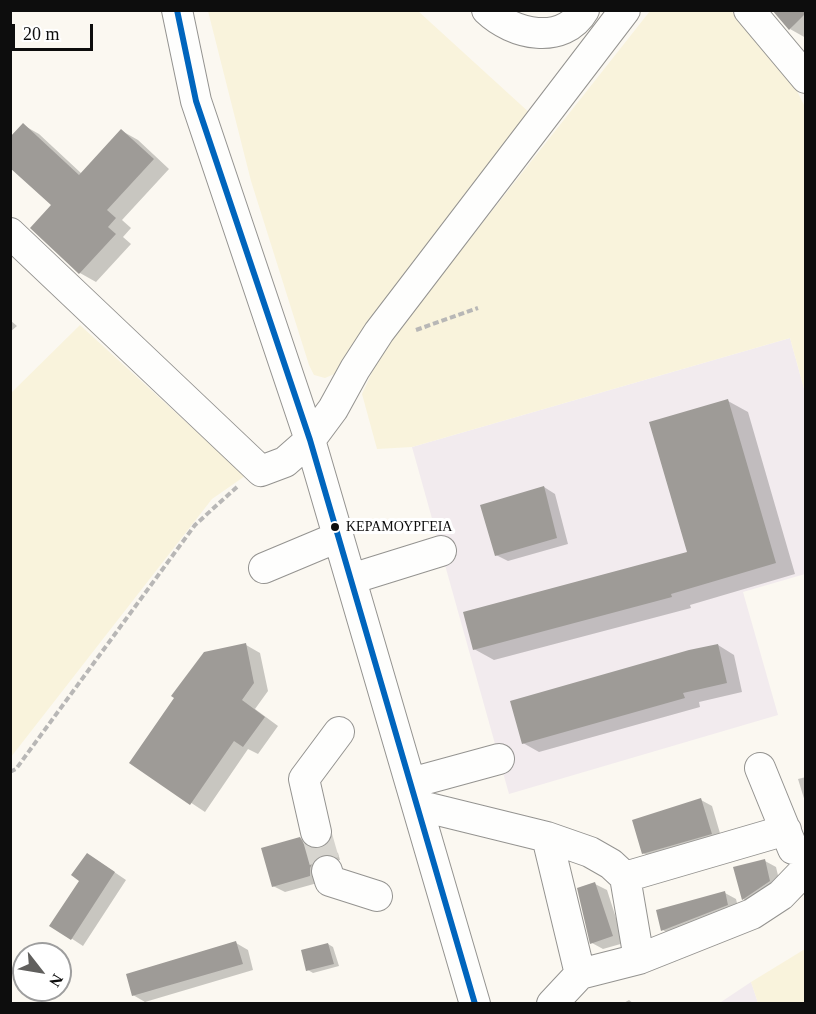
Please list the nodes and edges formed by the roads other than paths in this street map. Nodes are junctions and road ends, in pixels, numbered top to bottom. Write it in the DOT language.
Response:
graph roads {
  1 [pos="177,10"];
  2 [pos="487,10"];
  3 [pos="584,10"];
  4 [pos="625,10"];
  5 [pos="749,10"];
  6 [pos="538,18"];
  7 [pos="806,78"];
  8 [pos="10,233"];
  9 [pos="310,440"];
  10 [pos="338,537"];
  11 [pos="441,550"];
  12 [pos="264,568"];
  13 [pos="351,579"];
  14 [pos="339,732"];
  15 [pos="499,759"];
  16 [pos="760,768"];
  17 [pos="414,794"];
  18 [pos="786,831"];
  19 [pos="316,832"];
  20 [pos="548,837"];
  21 [pos="804,870"];
  22 [pos="327,871"];
  23 [pos="625,878"];
  24 [pos="377,896"];
  25 [pos="639,959"];
  26 [pos="580,974"];
  27 [pos="475,1004"];
  28 [pos="552,1004"];
  1 -- 9 [label="street"];
  2 -- 6 [label="street"];
  3 -- 6 [label="street"];
  4 -- 9 [label="street"];
  5 -- 7 [label="street"];
  8 -- 9 [label="street"];
  9 -- 10 [label="street"];
  10 -- 12 [label="street"];
  10 -- 13 [label="street"];
  11 -- 13 [label="street"];
  13 -- 17 [label="street"];
  14 -- 19 [label="street"];
  15 -- 17 [label="street"];
  16 -- 18 [label="street"];
  17 -- 20 [label="street"];
  17 -- 27 [label="street"];
  18 -- 21 [label="street"];
  18 -- 23 [label="street"];
  20 -- 23 [label="street"];
  20 -- 26 [label="street"];
  21 -- 25 [label="street"];
  22 -- 24 [label="street"];
  23 -- 25 [label="street"];
  25 -- 26 [label="street"];
  26 -- 28 [label="street"];
}
